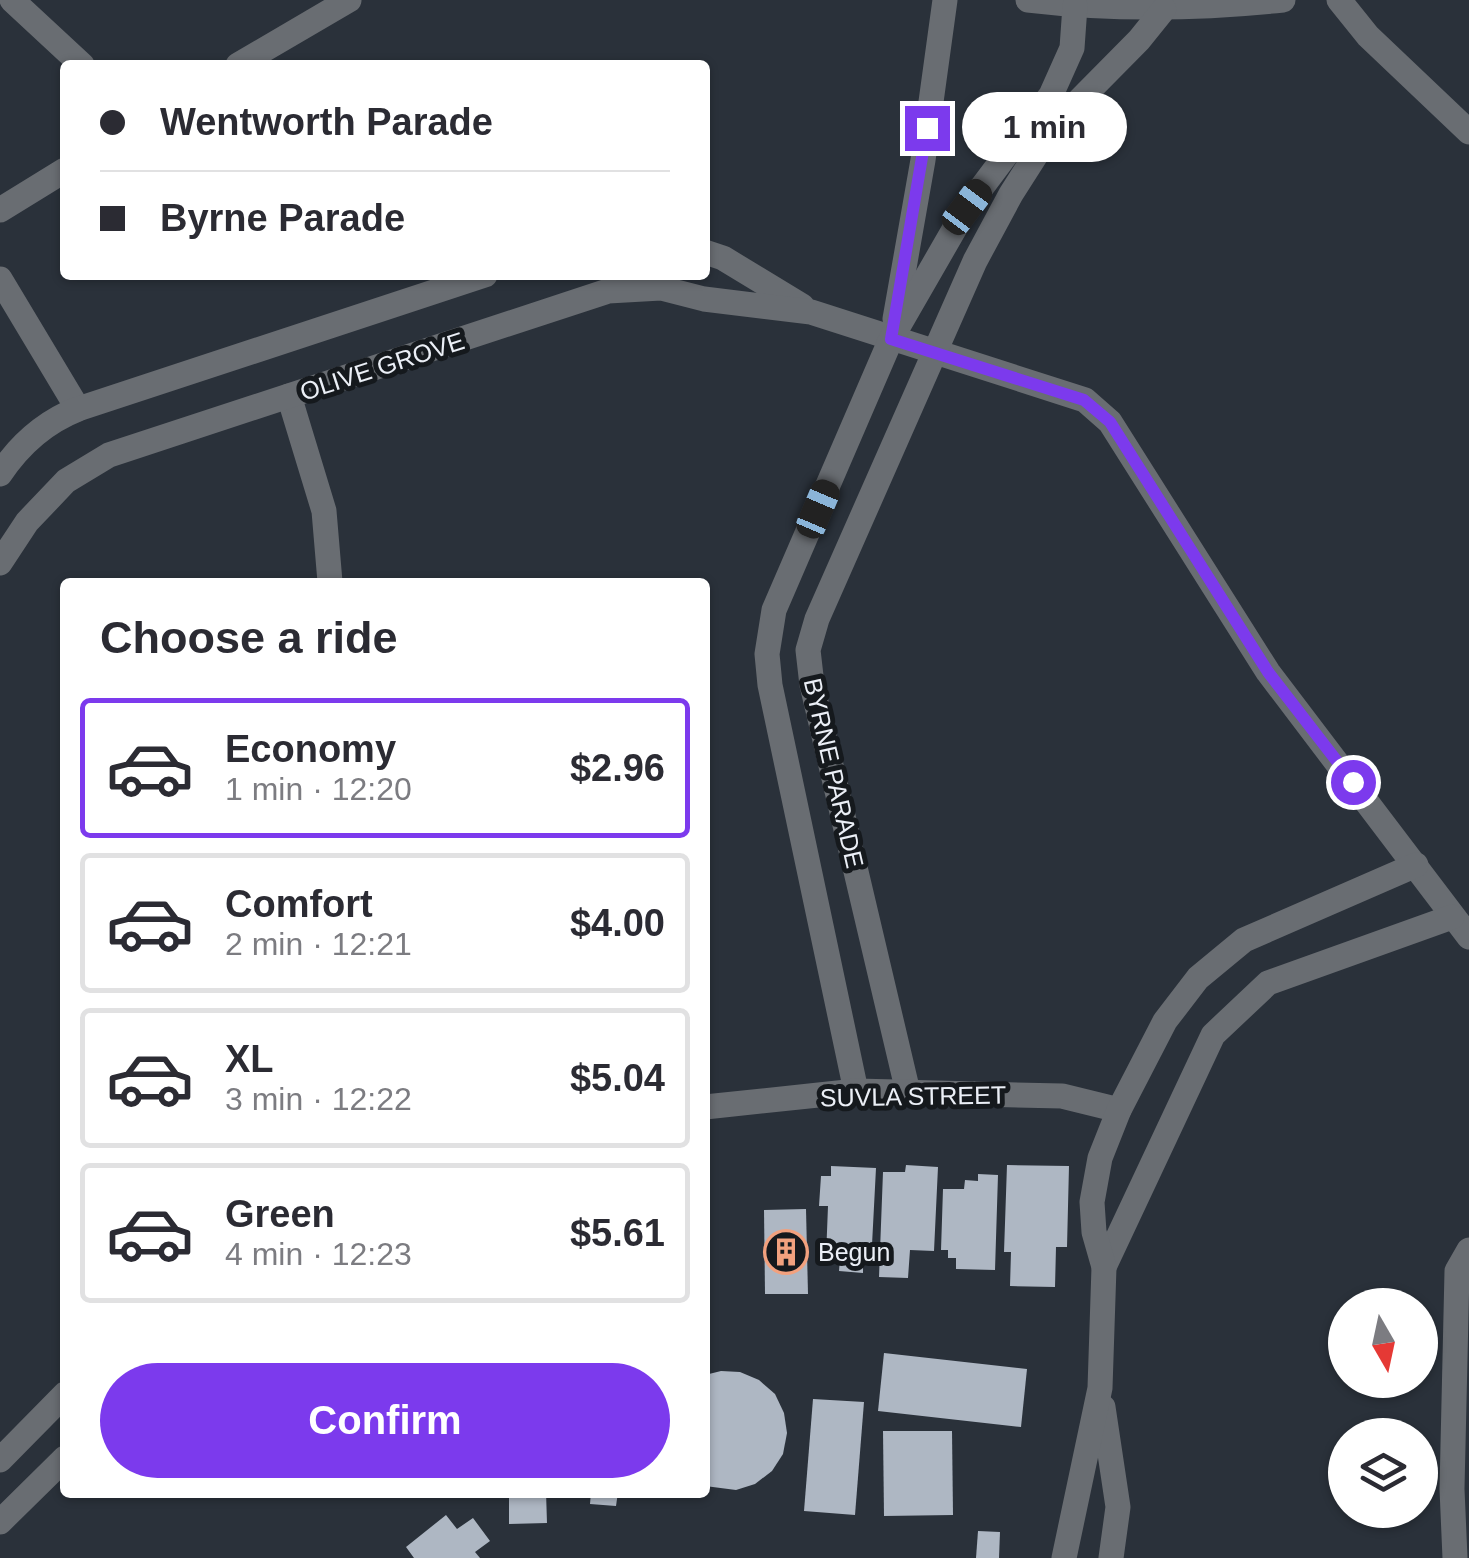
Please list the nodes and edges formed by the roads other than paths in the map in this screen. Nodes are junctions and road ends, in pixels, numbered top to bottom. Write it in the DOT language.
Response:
graph roads {
  1 [pos="12,0"];
  2 [pos="349,0"];
  3 [pos="945,0"];
  4 [pos="1028,0"];
  5 [pos="1283,0"];
  6 [pos="1339,0"];
  7 [pos="1074,6"];
  8 [pos="1164,8"];
  9 [pos="77,60"];
  10 [pos="247,60"];
  11 [pos="1469,132"];
  12 [pos="60,173"];
  13 [pos="0,210"];
  14 [pos="710,254"];
  15 [pos="0,279"];
  16 [pos="470,280"];
  17 [pos="811,312"];
  18 [pos="891,339"];
  19 [pos="935,354"];
  20 [pos="289,396"];
  21 [pos="78,408"];
  22 [pos="0,474"];
  23 [pos="0,563"];
  24 [pos="330,578"];
  25 [pos="1416,865"];
  26 [pos="1460,927"];
  27 [pos="856,1092"];
  28 [pos="908,1092"];
  29 [pos="710,1107"];
  30 [pos="1119,1110"];
  31 [pos="1469,1250"];
  32 [pos="1104,1266"];
  33 [pos="1100,1388"];
  34 [pos="60,1399"];
  35 [pos="0,1460"];
  36 [pos="60,1463"];
  37 [pos="0,1522"];
  38 [pos="1064,1558"];
  39 [pos="1110,1558"];
  40 [pos="1456,1558"];
  1 -- 9 [label="street"];
  2 -- 10 [label="street"];
  3 -- 18 [label="street, BYRNE PARADE"];
  4 -- 7 [label="street"];
  5 -- 8 [label="street"];
  6 -- 11 [label="street"];
  7 -- 8 [label="street"];
  7 -- 18 [label="street, BYRNE PARADE"];
  8 -- 19 [label="street, BYRNE PARADE"];
  12 -- 13 [label="street"];
  14 -- 17 [label="street, OLIVE GROVE"];
  15 -- 21 [label="street"];
  16 -- 21 [label="street"];
  17 -- 18 [label="street, OLIVE GROVE"];
  17 -- 20 [label="street, OLIVE GROVE"];
  18 -- 19 [label="street, OLIVE GROVE"];
  18 -- 27 [label="street, BYRNE PARADE"];
  19 -- 25 [label="street, OLIVE GROVE"];
  19 -- 28 [label="street, BYRNE PARADE"];
  20 -- 23 [label="street, OLIVE GROVE"];
  20 -- 24 [label="street"];
  21 -- 22 [label="street"];
  25 -- 26 [label="street, OLIVE GROVE"];
  25 -- 30 [label="street"];
  26 -- 32 [label="street"];
  27 -- 28 [label="street, SUVLA STREET"];
  27 -- 29 [label="street, SUVLA STREET"];
  28 -- 30 [label="street, SUVLA STREET"];
  30 -- 32 [label="street"];
  31 -- 40 [label="street"];
  32 -- 33 [label="street"];
  33 -- 38 [label="street"];
  33 -- 39 [label="street"];
  34 -- 35 [label="street"];
  36 -- 37 [label="street"];
}
